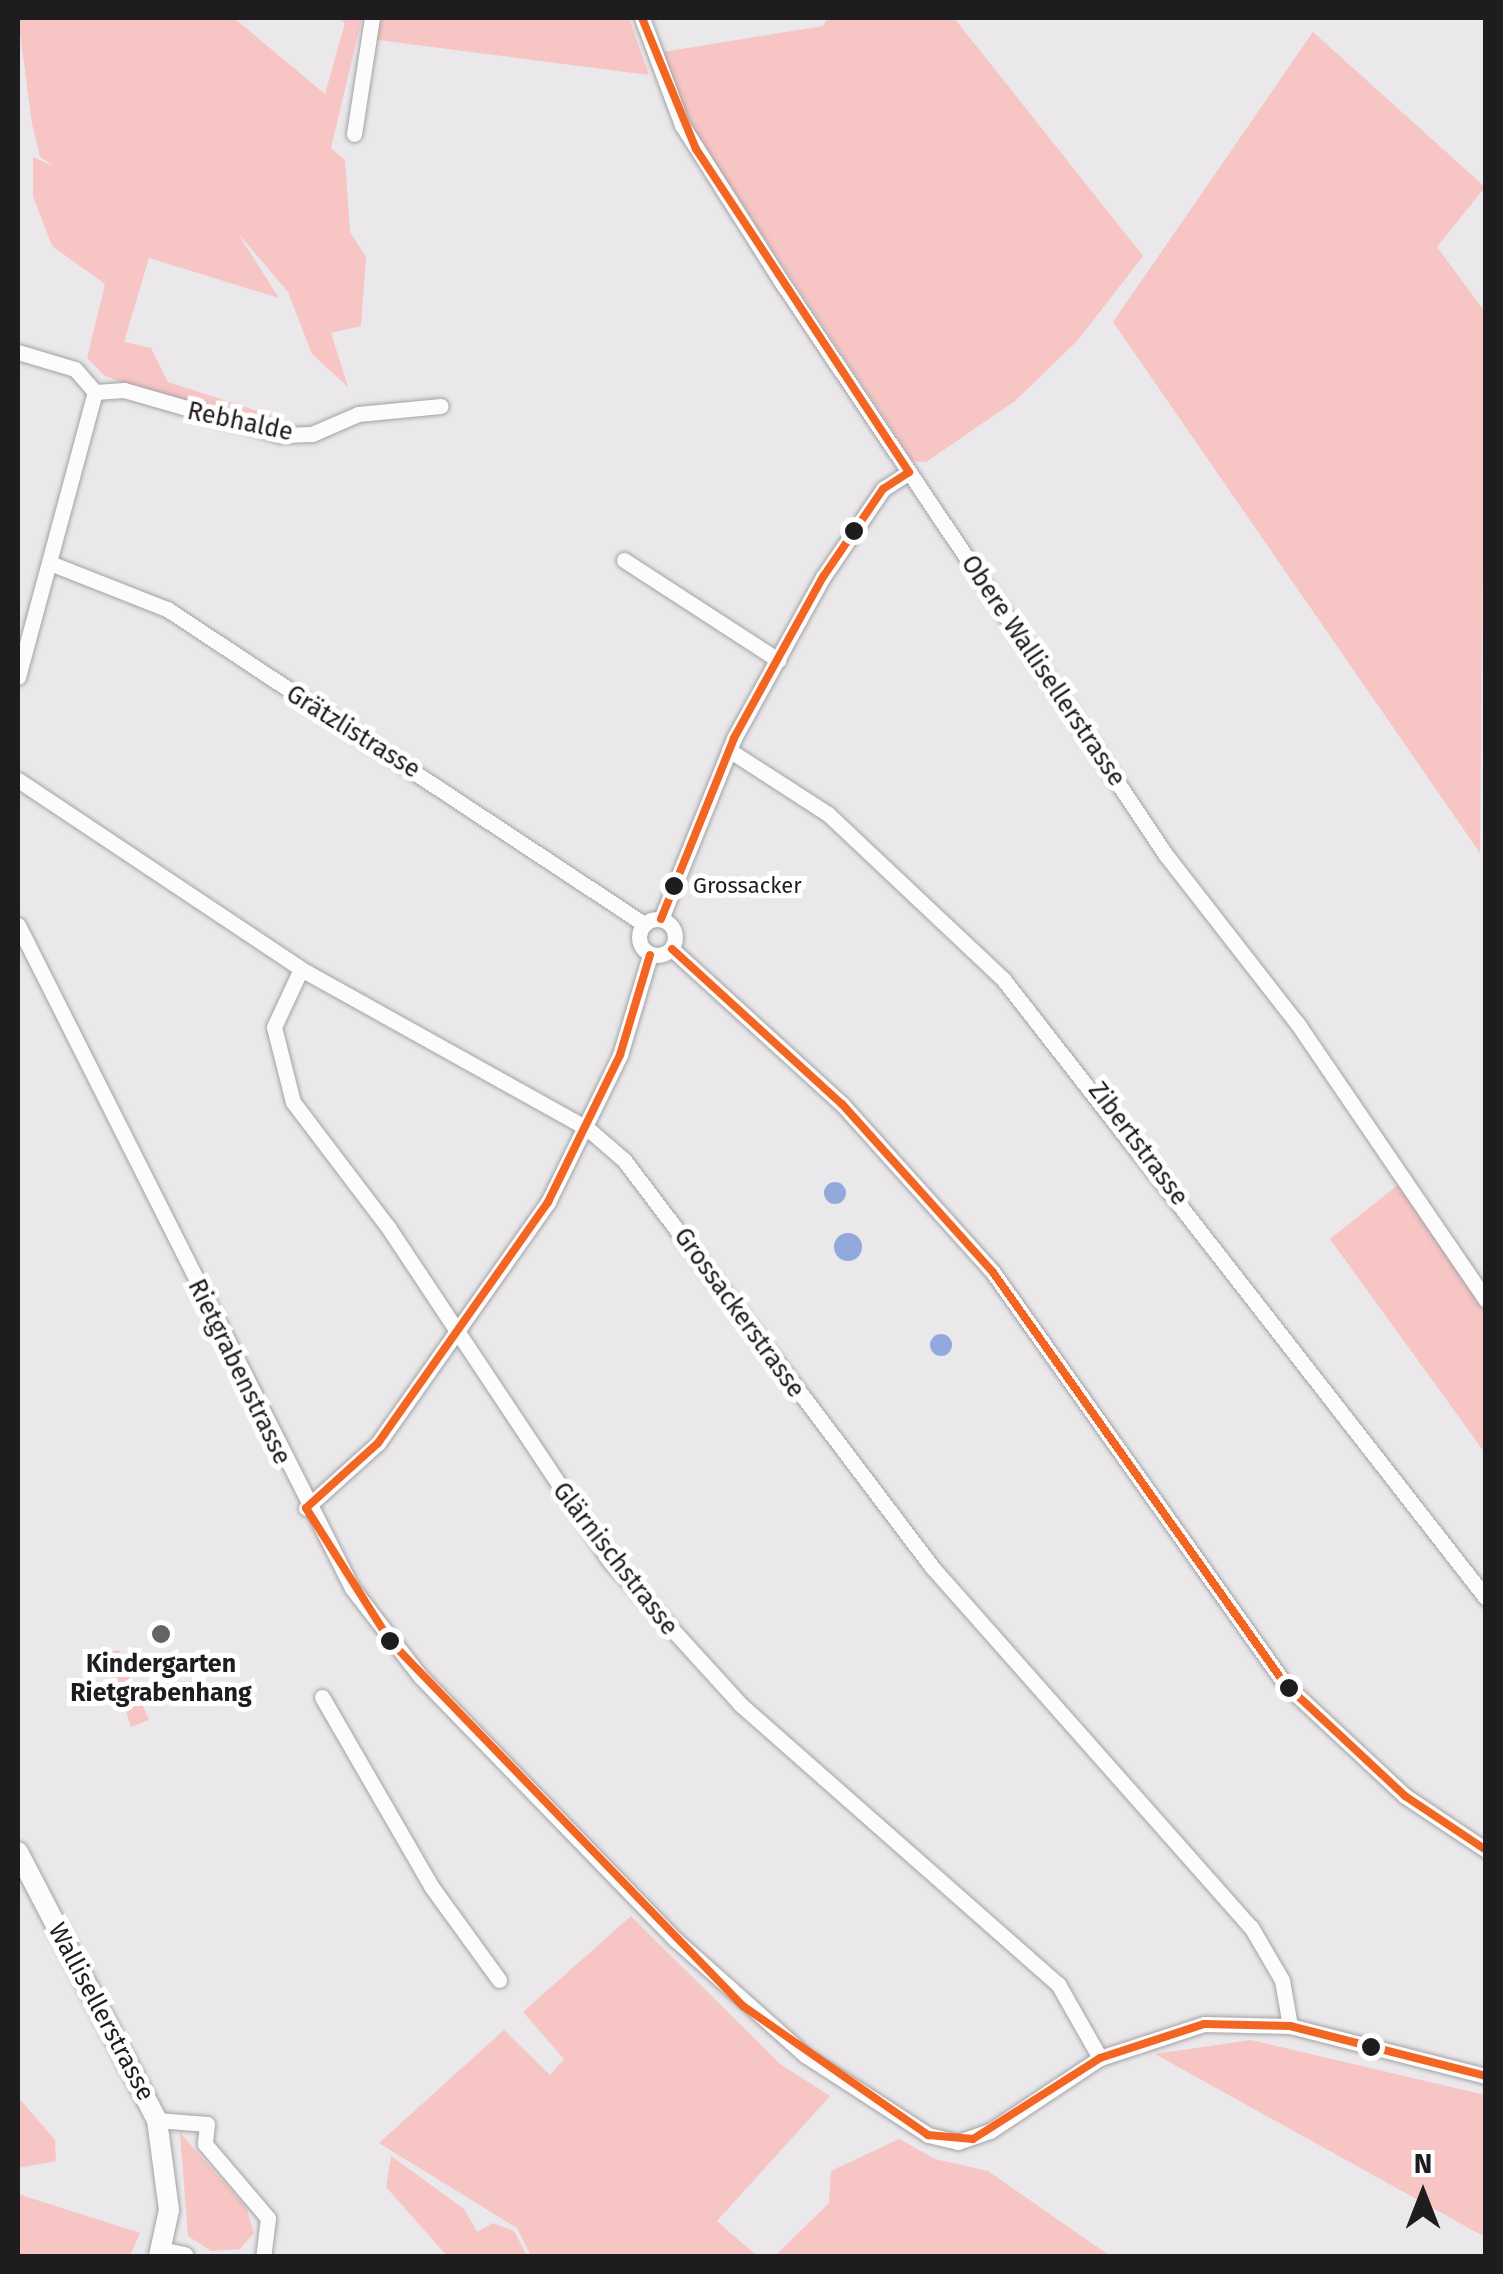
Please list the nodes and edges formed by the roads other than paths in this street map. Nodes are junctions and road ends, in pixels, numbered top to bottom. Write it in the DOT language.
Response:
graph roads {
  1 [pos="372,18"];
  2 [pos="642,18"];
  3 [pos="354,134"];
  4 [pos="18,352"];
  5 [pos="95,392"];
  6 [pos="441,406"];
  7 [pos="909,472"];
  8 [pos="624,560"];
  9 [pos="50,563"];
  10 [pos="778,660"];
  11 [pos="18,677"];
  12 [pos="729,750"];
  13 [pos="18,780"];
  14 [pos="661,920"];
  15 [pos="644,924"];
  16 [pos="18,925"];
  17 [pos="672,949"];
  18 [pos="650,954"];
  19 [pos="301,970"];
  20 [pos="587,1128"];
  21 [pos="1486,1300"];
  22 [pos="456,1330"];
  23 [pos="306,1508"];
  24 [pos="1486,1598"];
  25 [pos="322,1697"];
  26 [pos="1486,1850"];
  27 [pos="18,1852"];
  28 [pos="498,1980"];
  29 [pos="1290,2026"];
  30 [pos="1100,2058"];
  31 [pos="1486,2076"];
  32 [pos="157,2120"];
  33 [pos="160,2254"];
  34 [pos="184,2256"];
  35 [pos="263,2256"];
  1 -- 3 [label="street"];
  2 -- 7 [label="street, Obere Wallisellerstrasse"];
  4 -- 5 [label="street"];
  5 -- 6 [label="street, Rebhalde"];
  5 -- 9 [label="street"];
  7 -- 10 [label="street"];
  7 -- 21 [label="street, Obere Wallisellerstrasse"];
  8 -- 10 [label="street"];
  9 -- 11 [label="street"];
  9 -- 15 [label="street, Grätzlistrasse"];
  10 -- 12 [label="street"];
  12 -- 14 [label="street"];
  12 -- 24 [label="street, Zibertstrasse"];
  13 -- 19 [label="street, Grossackerstrasse"];
  14 -- 15 [label="street"];
  14 -- 17 [label="street"];
  15 -- 18 [label="street"];
  16 -- 23 [label="street, Rietgrabenstrasse"];
  17 -- 18 [label="street"];
  17 -- 26 [label="street"];
  18 -- 20 [label="street"];
  19 -- 20 [label="street, Grossackerstrasse"];
  19 -- 22 [label="street, Glärnischstrasse"];
  20 -- 22 [label="street"];
  20 -- 29 [label="street, Grossackerstrasse"];
  22 -- 23 [label="street"];
  22 -- 30 [label="street, Glärnischstrasse"];
  23 -- 30 [label="street, Rietgrabenstrasse"];
  25 -- 28 [label="street"];
  27 -- 32 [label="main road, Wallisellerstrasse"];
  29 -- 30 [label="street, Rietgrabenstrasse"];
  29 -- 31 [label="street, Rietgrabenstrasse"];
  32 -- 33 [label="main road, Wallisellerstrasse"];
  32 -- 35 [label="street, Wallisellerstrasse"];
  33 -- 34 [label="street"];
}
